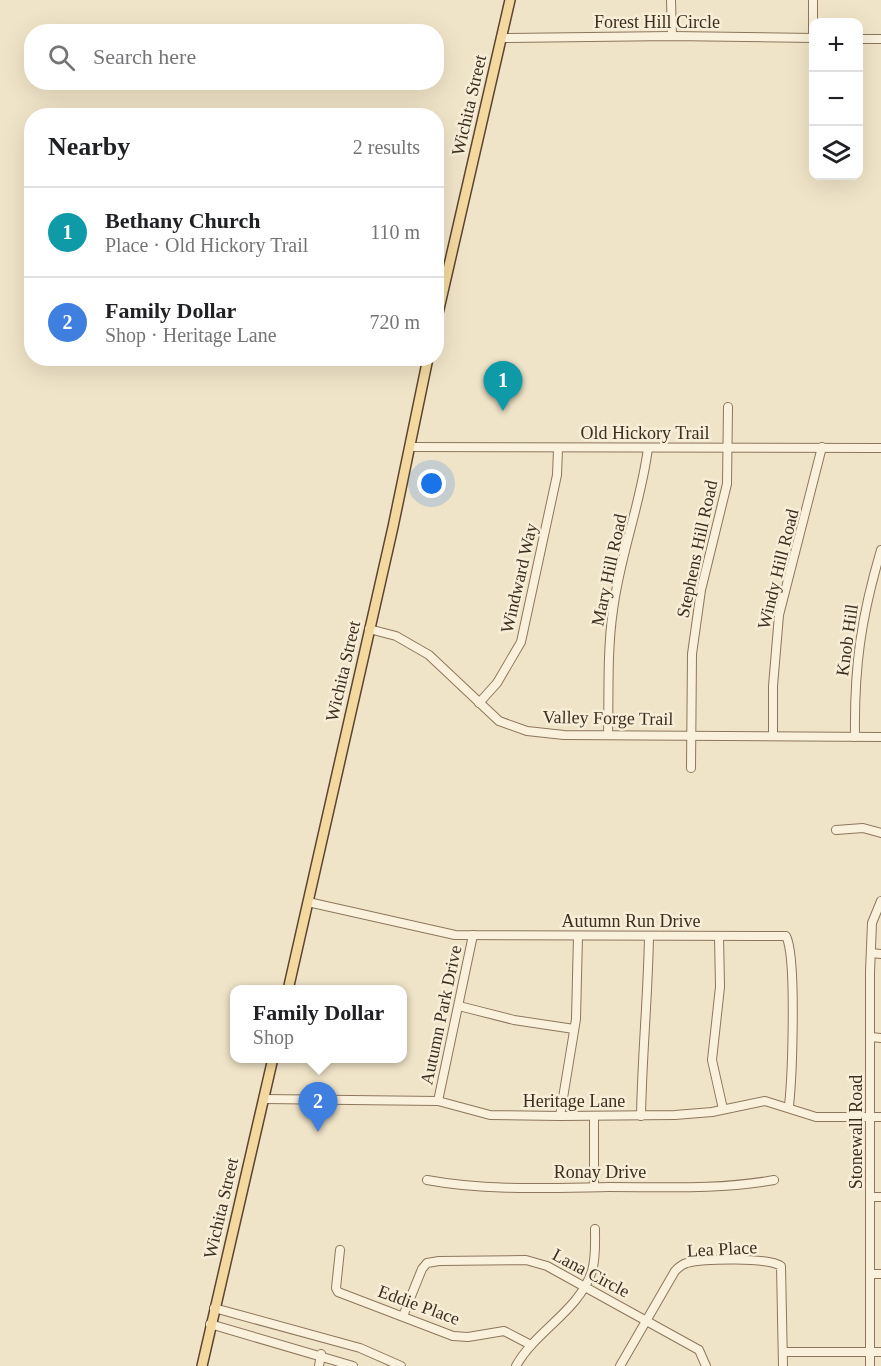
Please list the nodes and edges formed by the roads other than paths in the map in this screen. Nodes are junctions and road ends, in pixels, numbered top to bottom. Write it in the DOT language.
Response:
graph roads {
  1 [pos="510,0"];
  2 [pos="671,0"];
  3 [pos="813,0"];
  4 [pos="813,18"];
  5 [pos="672,36"];
  6 [pos="501,38"];
  7 [pos="809,38"];
  8 [pos="863,39"];
  9 [pos="881,39"];
  10 [pos="444,287"];
  11 [pos="426,366"];
  12 [pos="728,407"];
  13 [pos="410,447"];
  14 [pos="822,447"];
  15 [pos="648,448"];
  16 [pos="729,448"];
  17 [pos="881,448"];
  18 [pos="558,449"];
  19 [pos="881,550"];
  20 [pos="369,629"];
  21 [pos="479,703"];
  22 [pos="691,734"];
  23 [pos="608,735"];
  24 [pos="772,735"];
  25 [pos="855,737"];
  26 [pos="881,737"];
  27 [pos="691,768"];
  28 [pos="836,830"];
  29 [pos="881,832"];
  30 [pos="881,901"];
  31 [pos="308,902"];
  32 [pos="473,935"];
  33 [pos="578,936"];
  34 [pos="649,936"];
  35 [pos="719,936"];
  36 [pos="871,953"];
  37 [pos="881,954"];
  38 [pos="289,985"];
  39 [pos="459,1006"];
  40 [pos="574,1029"];
  41 [pos="871,1037"];
  42 [pos="881,1038"];
  43 [pos="272,1063"];
  44 [pos="264,1099"];
  45 [pos="438,1101"];
  46 [pos="789,1106"];
  47 [pos="723,1109"];
  48 [pos="560,1116"];
  49 [pos="594,1116"];
  50 [pos="641,1116"];
  51 [pos="871,1117"];
  52 [pos="881,1117"];
  53 [pos="427,1180"];
  54 [pos="774,1180"];
  55 [pos="594,1187"];
  56 [pos="871,1197"];
  57 [pos="881,1197"];
  58 [pos="595,1229"];
  59 [pos="340,1250"];
  60 [pos="870,1274"];
  61 [pos="881,1274"];
  62 [pos="585,1286"];
  63 [pos="214,1308"];
  64 [pos="403,1316"];
  65 [pos="647,1321"];
  66 [pos="210,1324"];
  67 [pos="531,1345"];
  68 [pos="870,1351"];
  69 [pos="783,1352"];
  70 [pos="881,1352"];
  71 [pos="321,1354"];
  72 [pos="202,1366"];
  73 [pos="319,1366"];
  74 [pos="353,1366"];
  75 [pos="401,1366"];
  76 [pos="516,1366"];
  77 [pos="620,1366"];
  78 [pos="706,1366"];
  79 [pos="783,1366"];
  80 [pos="870,1366"];
  1 -- 6 [label="main road, Wichita Street"];
  2 -- 5 [label="street"];
  3 -- 4 [label="street"];
  5 -- 6 [label="street, Forest Hill Circle"];
  5 -- 7 [label="street, Forest Hill Circle"];
  6 -- 10 [label="main road, Wichita Street"];
  8 -- 9 [label="street"];
  11 -- 13 [label="main road, Wichita Street"];
  12 -- 16 [label="street, Stephens Hill Road"];
  13 -- 18 [label="street, Old Hickory Trail"];
  13 -- 20 [label="main road, Wichita Street"];
  14 -- 16 [label="street, Old Hickory Trail"];
  14 -- 17 [label="street, Old Hickory Trail"];
  14 -- 24 [label="street, Windy Hill Road"];
  15 -- 16 [label="street, Old Hickory Trail"];
  15 -- 18 [label="street, Old Hickory Trail"];
  15 -- 23 [label="street, Mary Hill Road"];
  16 -- 22 [label="street, Stephens Hill Road"];
  18 -- 21 [label="street, Windward Way"];
  19 -- 25 [label="street, Knob Hill"];
  20 -- 21 [label="street, Valley Forge Trail"];
  20 -- 31 [label="main road, Wichita Street"];
  21 -- 23 [label="street, Valley Forge Trail"];
  22 -- 23 [label="street, Valley Forge Trail"];
  22 -- 24 [label="street, Valley Forge Trail"];
  22 -- 27 [label="street, Stephens Hill Road"];
  24 -- 25 [label="street, Valley Forge Trail"];
  25 -- 26 [label="street, Valley Forge Trail"];
  28 -- 29 [label="street"];
  30 -- 36 [label="street, Stonewall Road"];
  31 -- 32 [label="street, Autumn Run Drive"];
  31 -- 38 [label="main road, Wichita Street"];
  32 -- 33 [label="street, Autumn Run Drive"];
  32 -- 39 [label="street, Autumn Park Drive"];
  33 -- 34 [label="street, Autumn Run Drive"];
  33 -- 40 [label="street"];
  34 -- 35 [label="street, Autumn Run Drive"];
  34 -- 50 [label="street"];
  35 -- 46 [label="street, Autumn Run Drive"];
  35 -- 47 [label="street"];
  36 -- 37 [label="street"];
  36 -- 41 [label="street, Stonewall Road"];
  39 -- 40 [label="street"];
  39 -- 45 [label="street, Autumn Park Drive"];
  40 -- 48 [label="street"];
  41 -- 42 [label="street"];
  41 -- 51 [label="street, Stonewall Road"];
  43 -- 44 [label="main road, Wichita Street"];
  44 -- 45 [label="street, Heritage Lane"];
  44 -- 63 [label="main road, Wichita Street"];
  45 -- 48 [label="street, Heritage Lane"];
  46 -- 47 [label="street, Heritage Lane"];
  46 -- 51 [label="street, Heritage Lane"];
  47 -- 50 [label="street, Heritage Lane"];
  48 -- 49 [label="street, Heritage Lane"];
  49 -- 50 [label="street, Heritage Lane"];
  49 -- 55 [label="street"];
  51 -- 52 [label="street, Heritage Lane"];
  51 -- 56 [label="street, Stonewall Road"];
  53 -- 55 [label="street, Ronay Drive"];
  54 -- 55 [label="street, Ronay Drive"];
  56 -- 57 [label="street"];
  56 -- 60 [label="street, Stonewall Road"];
  58 -- 62 [label="street"];
  59 -- 64 [label="street, Eddie Place"];
  60 -- 61 [label="street"];
  60 -- 68 [label="street, Stonewall Road"];
  62 -- 64 [label="street, Lana Circle"];
  62 -- 65 [label="street, Lana Circle"];
  62 -- 67 [label="street"];
  63 -- 66 [label="main road, Wichita Street"];
  63 -- 75 [label="street"];
  64 -- 67 [label="street, Eddie Place"];
  65 -- 69 [label="street, Lea Place"];
  65 -- 77 [label="street, Lea Place"];
  65 -- 78 [label="street, Lana Circle"];
  66 -- 71 [label="street"];
  66 -- 72 [label="main road, Wichita Street"];
  67 -- 76 [label="street"];
  68 -- 69 [label="street"];
  68 -- 70 [label="street"];
  68 -- 80 [label="street, Stonewall Road"];
  69 -- 79 [label="street"];
  71 -- 73 [label="street"];
  71 -- 74 [label="street"];
}
